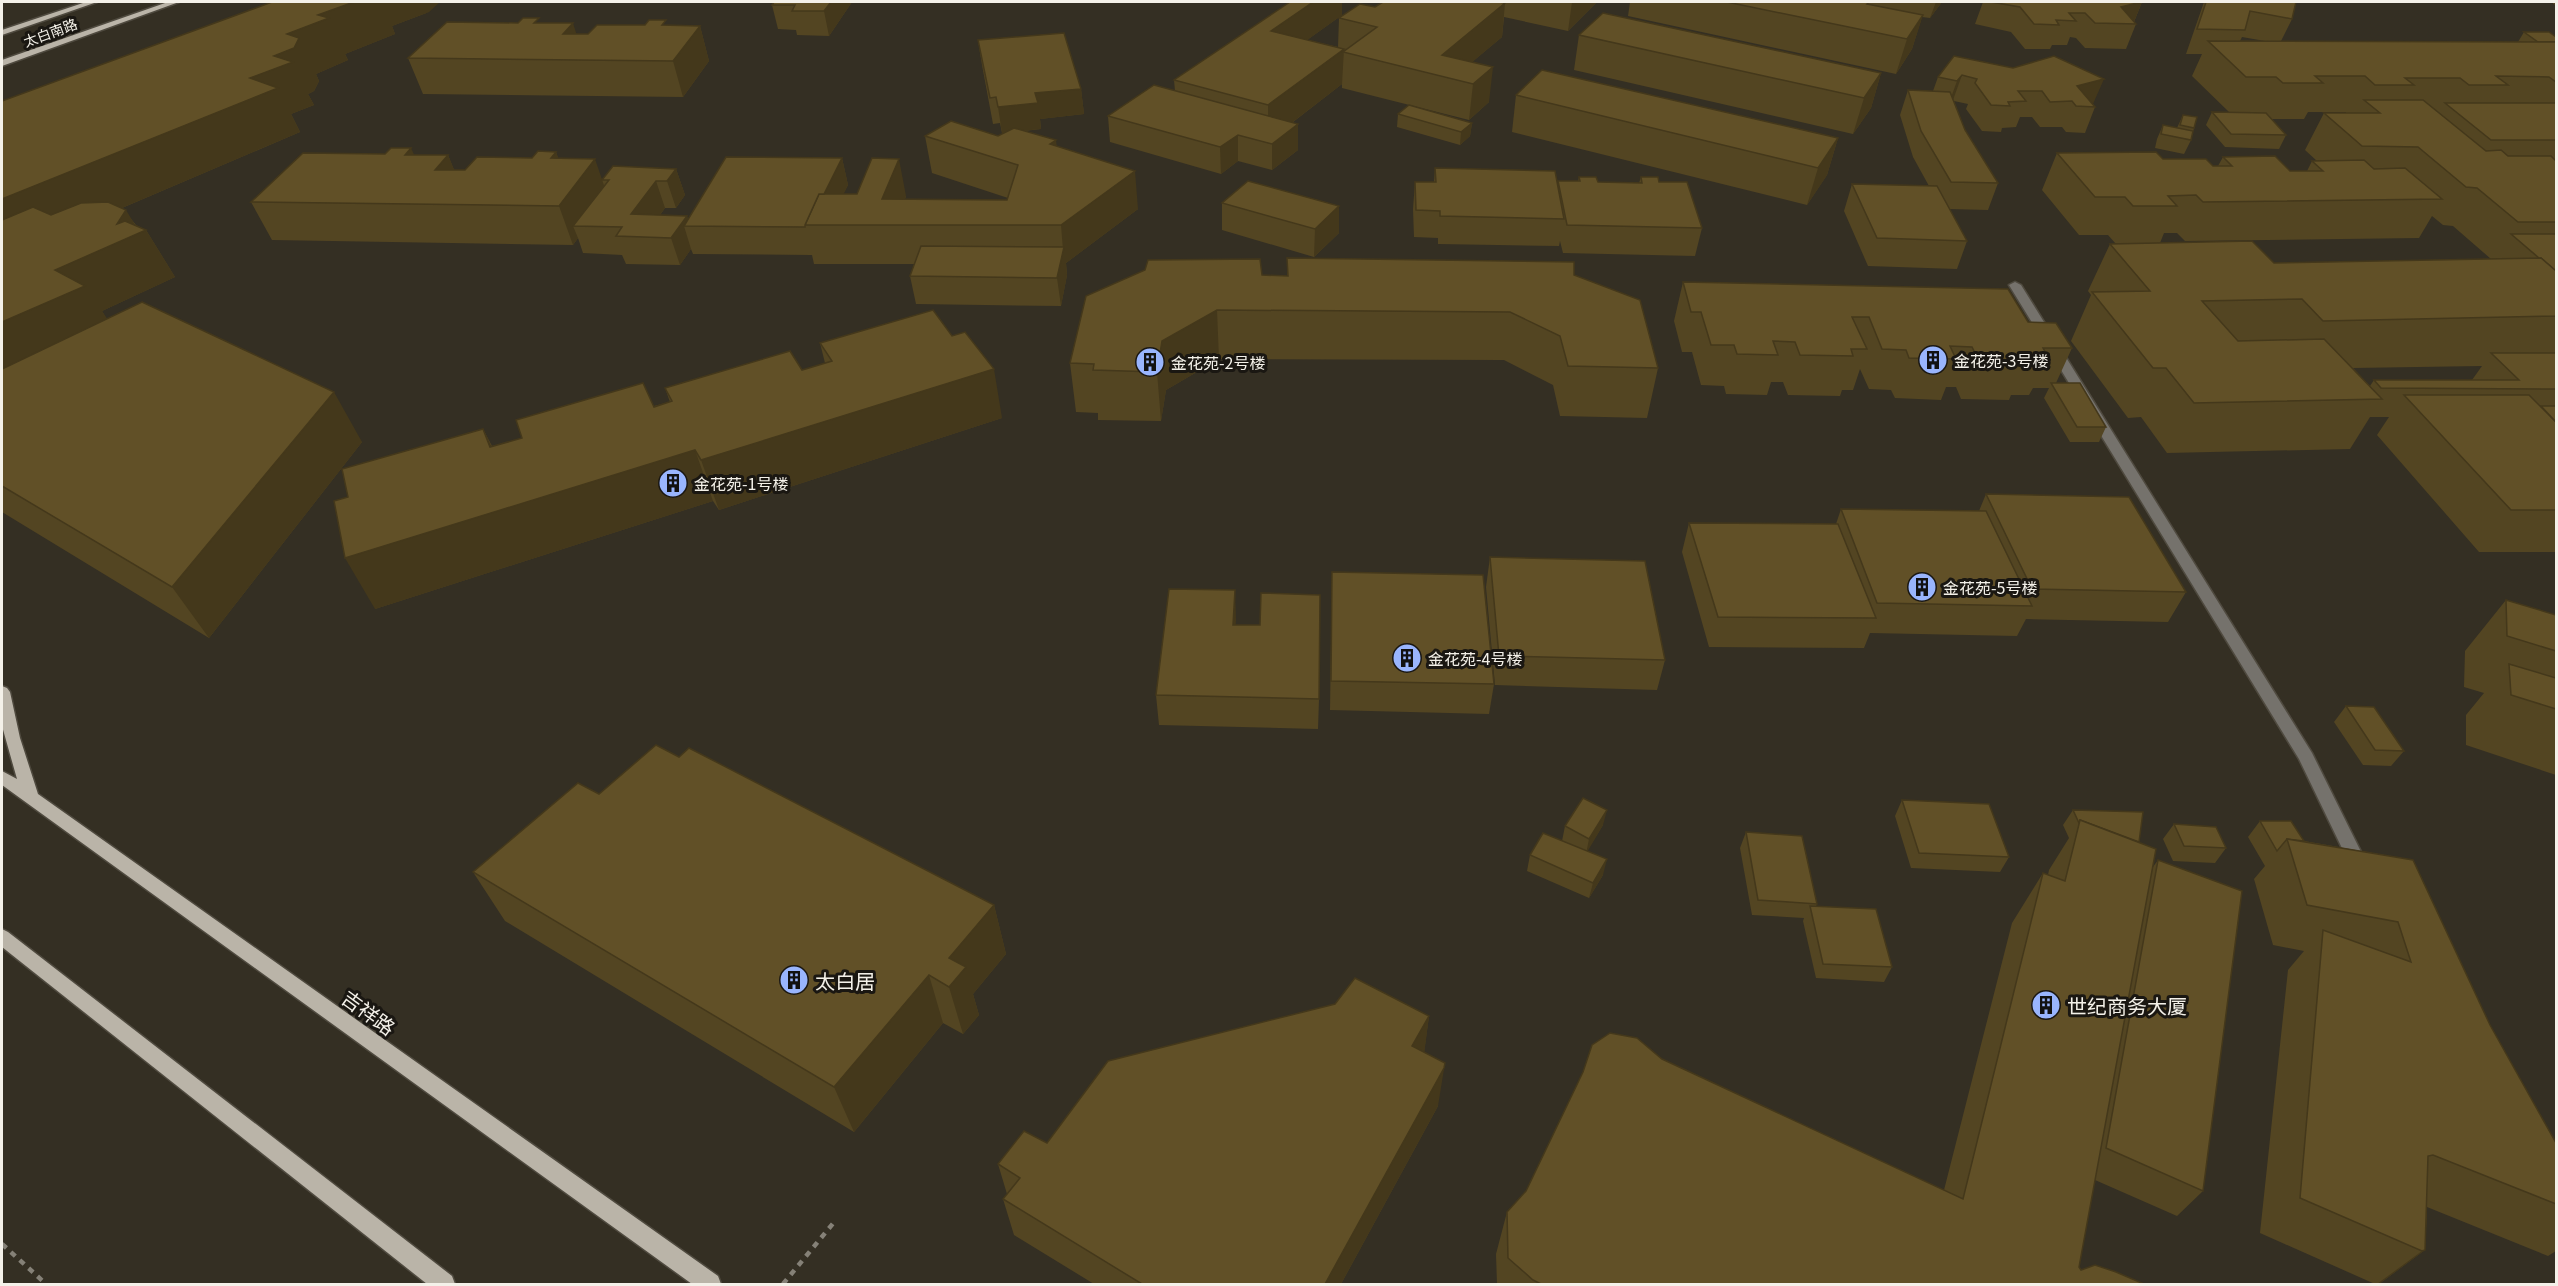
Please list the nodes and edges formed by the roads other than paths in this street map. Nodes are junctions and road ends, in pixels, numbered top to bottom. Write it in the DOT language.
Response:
graph roads {
  1 [pos="93,2"];
  2 [pos="174,2"];
  3 [pos="2,33"];
  4 [pos="2,63"];
  5 [pos="2015,285"];
  6 [pos="2,692"];
  7 [pos="2,777"];
  8 [pos="31,798"];
  9 [pos="2368,886"];
  10 [pos="2,937"];
  11 [pos="444,1284"];
  12 [pos="710,1284"];
  1 -- 3 [label="main road, 太白南路"];
  2 -- 4 [label="main road, 太白南路"];
  5 -- 9 [label="street"];
  6 -- 8 [label="main road"];
  7 -- 8 [label="main road, 吉祥路"];
  8 -- 12 [label="main road, 吉祥路"];
  10 -- 11 [label="main road"];
}
